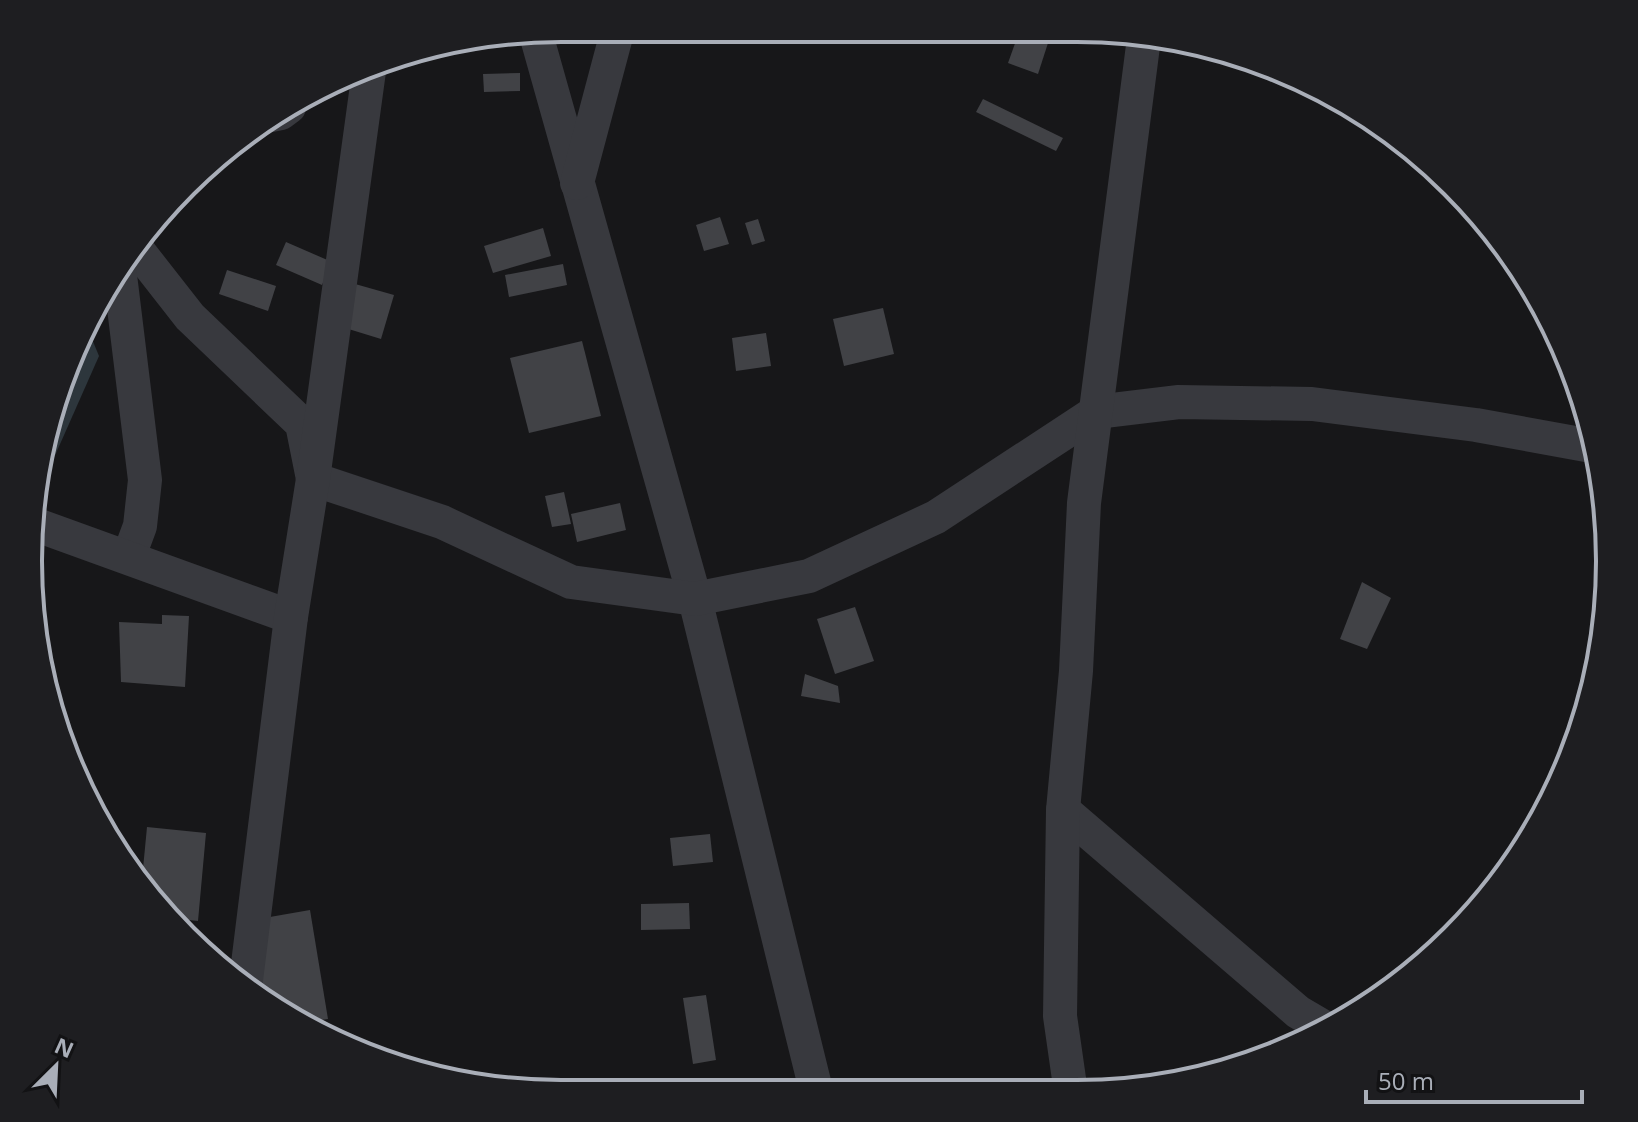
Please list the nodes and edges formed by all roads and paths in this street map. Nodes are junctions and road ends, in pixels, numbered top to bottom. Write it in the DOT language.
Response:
graph roads {
  1 [pos="615,42"];
  2 [pos="538,43"];
  3 [pos="1143,46"];
  4 [pos="368,80"];
  5 [pos="577,184"];
  6 [pos="142,255"];
  7 [pos="121,286"];
  8 [pos="1096,412"];
  9 [pos="1582,444"];
  10 [pos="313,479"];
  11 [pos="43,527"];
  12 [pos="126,556"];
  13 [pos="695,599"];
  14 [pos="291,617"];
  15 [pos="1063,810"];
  16 [pos="247,974"];
  17 [pos="1315,1022"];
  18 [pos="814,1080"];
  19 [pos="1069,1080"];
  1 -- 5 [label="street"];
  2 -- 5 [label="street"];
  3 -- 8 [label="street"];
  4 -- 10 [label="street"];
  5 -- 13 [label="street"];
  6 -- 10 [label="street"];
  7 -- 12 [label="street"];
  8 -- 9 [label="street"];
  8 -- 13 [label="street"];
  8 -- 15 [label="street"];
  10 -- 13 [label="street"];
  10 -- 14 [label="street"];
  11 -- 12 [label="street"];
  12 -- 14 [label="street"];
  13 -- 18 [label="street"];
  14 -- 16 [label="street"];
  15 -- 17 [label="street"];
  15 -- 19 [label="street"];
}
